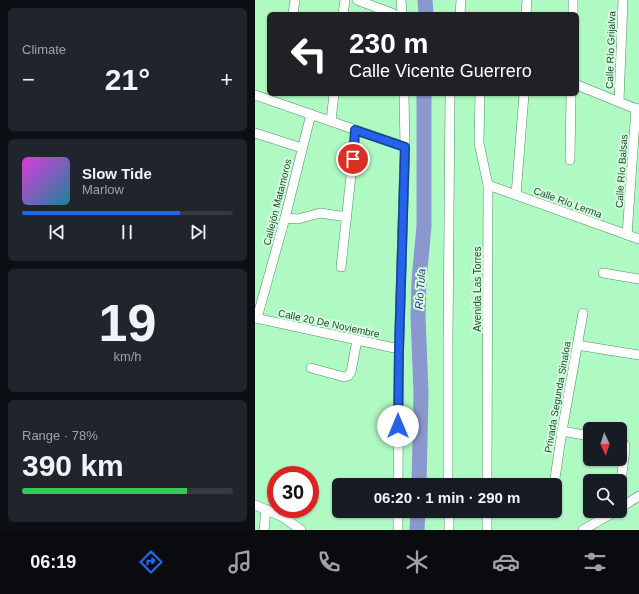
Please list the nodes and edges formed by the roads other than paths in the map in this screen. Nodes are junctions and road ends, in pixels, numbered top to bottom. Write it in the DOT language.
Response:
graph roads {
  1 [pos="295,0"];
  2 [pos="345,0"];
  3 [pos="357,0"];
  4 [pos="401,0"];
  5 [pos="455,0"];
  6 [pos="461,0"];
  7 [pos="527,0"];
  8 [pos="573,0"];
  9 [pos="623,0"];
  10 [pos="293,12"];
  11 [pos="343,12"];
  12 [pos="389,12"];
  13 [pos="402,12"];
  14 [pos="457,12"];
  15 [pos="460,12"];
  16 [pos="526,12"];
  17 [pos="573,12"];
  18 [pos="579,86"];
  19 [pos="255,95"];
  20 [pos="334,96"];
  21 [pos="404,96"];
  22 [pos="450,96"];
  23 [pos="480,96"];
  24 [pos="524,96"];
  25 [pos="571,96"];
  26 [pos="280,98"];
  27 [pos="619,101"];
  28 [pos="637,109"];
  29 [pos="311,114"];
  30 [pos="331,121"];
  31 [pos="355,130"];
  32 [pos="255,133"];
  33 [pos="405,147"];
  34 [pos="302,148"];
  35 [pos="570,160"];
  36 [pos="488,185"];
  37 [pos="516,195"];
  38 [pos="347,217"];
  39 [pos="285,218"];
  40 [pos="627,235"];
  41 [pos="639,240"];
  42 [pos="341,267"];
  43 [pos="603,273"];
  44 [pos="639,279"];
  45 [pos="583,313"];
  46 [pos="256,318"];
  47 [pos="357,340"];
  48 [pos="577,345"];
  49 [pos="399,349"];
  50 [pos="639,355"];
  51 [pos="311,368"];
  52 [pos="562,431"];
  53 [pos="583,435"];
  54 [pos="398,478"];
  55 [pos="449,478"];
  56 [pos="487,478"];
  57 [pos="555,478"];
  58 [pos="639,496"];
  59 [pos="627,504"];
  60 [pos="255,505"];
  61 [pos="267,509"];
  62 [pos="284,518"];
  63 [pos="398,518"];
  64 [pos="449,518"];
  65 [pos="487,518"];
  66 [pos="604,518"];
  67 [pos="264,530"];
  68 [pos="301,530"];
  69 [pos="398,530"];
  70 [pos="449,530"];
  71 [pos="487,530"];
  72 [pos="583,530"];
  1 -- 10 [label="street"];
  2 -- 11 [label="street"];
  3 -- 12 [label="street"];
  4 -- 13 [label="street"];
  5 -- 14 [label="street"];
  6 -- 15 [label="street"];
  7 -- 16 [label="street"];
  8 -- 17 [label="street"];
  9 -- 27 [label="street, Calle Río Grijalva"];
  18 -- 27 [label="street"];
  19 -- 26 [label="street"];
  20 -- 30 [label="street"];
  21 -- 33 [label="street"];
  22 -- 55 [label="street"];
  23 -- 36 [label="street, Avenida Las Torres"];
  24 -- 37 [label="street"];
  25 -- 35 [label="street"];
  26 -- 29 [label="street"];
  27 -- 28 [label="street"];
  28 -- 40 [label="street, Calle Río Balsas"];
  29 -- 30 [label="street"];
  29 -- 34 [label="street, Callejón Matamoros"];
  30 -- 31 [label="street"];
  31 -- 33 [label="street"];
  31 -- 38 [label="street"];
  32 -- 34 [label="street"];
  33 -- 49 [label="street"];
  34 -- 39 [label="street, Callejón Matamoros"];
  36 -- 37 [label="street, Calle Río Lerma"];
  36 -- 56 [label="street, Avenida Las Torres"];
  37 -- 40 [label="street, Calle Río Lerma"];
  38 -- 39 [label="street"];
  38 -- 42 [label="street"];
  39 -- 46 [label="street, Callejón Matamoros"];
  40 -- 41 [label="street, Calle Río Lerma"];
  43 -- 44 [label="street"];
  45 -- 48 [label="street, Privada Segunda Sinaloa"];
  46 -- 47 [label="street, Calle 20 De Noviembre"];
  47 -- 49 [label="street, Calle 20 De Noviembre"];
  47 -- 51 [label="street"];
  48 -- 50 [label="street"];
  48 -- 52 [label="street, Privada Segunda Sinaloa"];
  49 -- 54 [label="street"];
  52 -- 53 [label="street"];
  52 -- 57 [label="street, Privada Segunda Sinaloa"];
  58 -- 59 [label="street"];
  60 -- 61 [label="street"];
  61 -- 67 [label="street"];
  62 -- 68 [label="street"];
  63 -- 69 [label="street"];
  64 -- 70 [label="street"];
  65 -- 71 [label="street"];
  66 -- 72 [label="street"];
}
